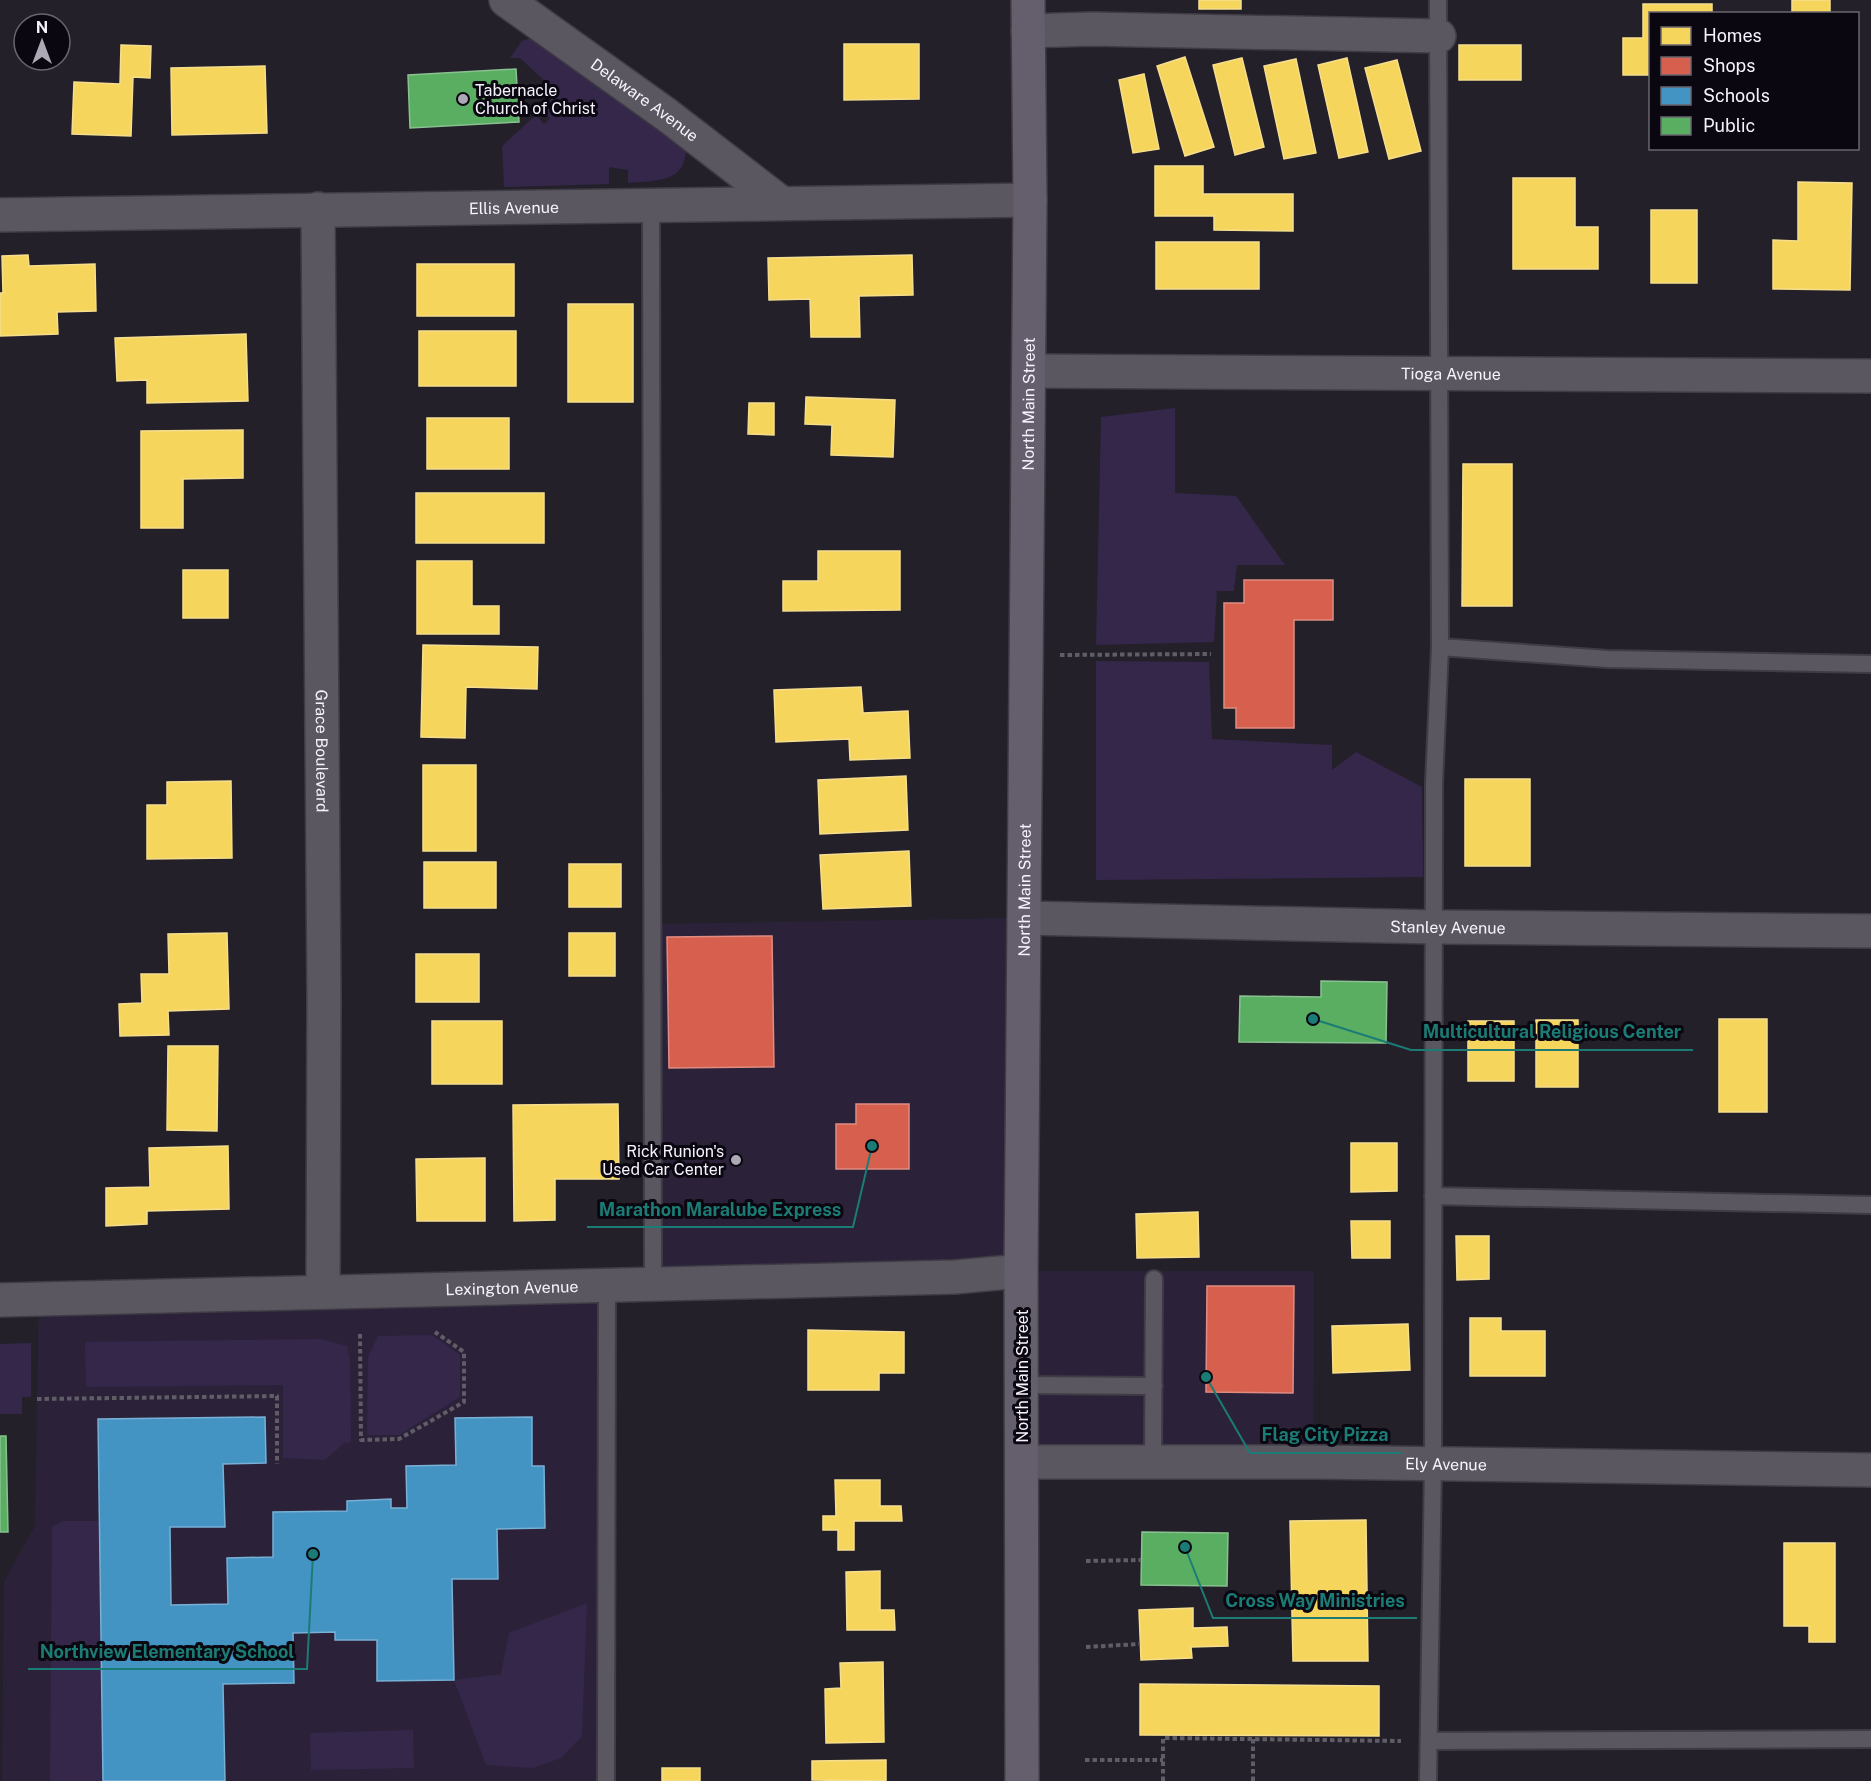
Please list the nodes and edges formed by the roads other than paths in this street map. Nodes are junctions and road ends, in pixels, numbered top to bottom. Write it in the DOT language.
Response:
graph roads {
  1 [pos="506,0"];
  2 [pos="1438,0"];
  3 [pos="1028,16"];
  4 [pos="1439,36"];
  5 [pos="1030,200"];
  6 [pos="780,202"];
  7 [pos="651,204"];
  8 [pos="318,209"];
  9 [pos="0,215"];
  10 [pos="1029,371"];
  11 [pos="1441,373"];
  12 [pos="1871,376"];
  13 [pos="1440,647"];
  14 [pos="1871,664"];
  15 [pos="1025,918"];
  16 [pos="1435,927"];
  17 [pos="1871,932"];
  18 [pos="1433,1196"];
  19 [pos="1871,1205"];
  20 [pos="1021,1271"];
  21 [pos="1154,1279"];
  22 [pos="653,1284"];
  23 [pos="607,1285"];
  24 [pos="323,1292"];
  25 [pos="0,1300"];
  26 [pos="1022,1384"];
  27 [pos="1154,1386"];
  28 [pos="1022,1462"];
  29 [pos="1153,1462"];
  30 [pos="1433,1465"];
  31 [pos="1871,1470"];
  32 [pos="1871,1739"];
  33 [pos="1429,1741"];
  34 [pos="606,1781"];
  35 [pos="1022,1781"];
  36 [pos="1428,1781"];
  1 -- 6 [label="street, Delaware Avenue"];
  2 -- 4 [label="lane"];
  3 -- 4 [label="street"];
  3 -- 5 [label="main road, North Main Street"];
  4 -- 11 [label="lane"];
  5 -- 6 [label="street, Ellis Avenue"];
  5 -- 10 [label="main road, North Main Street"];
  6 -- 7 [label="street, Ellis Avenue"];
  7 -- 8 [label="street, Ellis Avenue"];
  7 -- 22 [label="lane"];
  8 -- 9 [label="street, Ellis Avenue"];
  8 -- 24 [label="street, Grace Boulevard"];
  10 -- 11 [label="street, Tioga Avenue"];
  10 -- 15 [label="main road, North Main Street"];
  11 -- 12 [label="street, Tioga Avenue"];
  11 -- 13 [label="lane"];
  13 -- 14 [label="lane"];
  13 -- 16 [label="lane"];
  15 -- 16 [label="street, Stanley Avenue"];
  15 -- 20 [label="main road, North Main Street"];
  16 -- 17 [label="street, Stanley Avenue"];
  16 -- 18 [label="lane"];
  18 -- 19 [label="lane"];
  18 -- 30 [label="lane"];
  20 -- 22 [label="street, Lexington Avenue"];
  20 -- 26 [label="main road, North Main Street"];
  21 -- 27 [label="lane"];
  22 -- 23 [label="street, Lexington Avenue"];
  23 -- 24 [label="street, Lexington Avenue"];
  23 -- 34 [label="lane"];
  24 -- 25 [label="street, Lexington Avenue"];
  26 -- 27 [label="lane"];
  26 -- 28 [label="main road, North Main Street"];
  27 -- 29 [label="lane"];
  28 -- 29 [label="street, Ely Avenue"];
  28 -- 35 [label="main road, North Main Street"];
  29 -- 30 [label="street, Ely Avenue"];
  30 -- 31 [label="street, Ely Avenue"];
  30 -- 33 [label="lane"];
  32 -- 33 [label="lane"];
  33 -- 36 [label="lane"];
}
